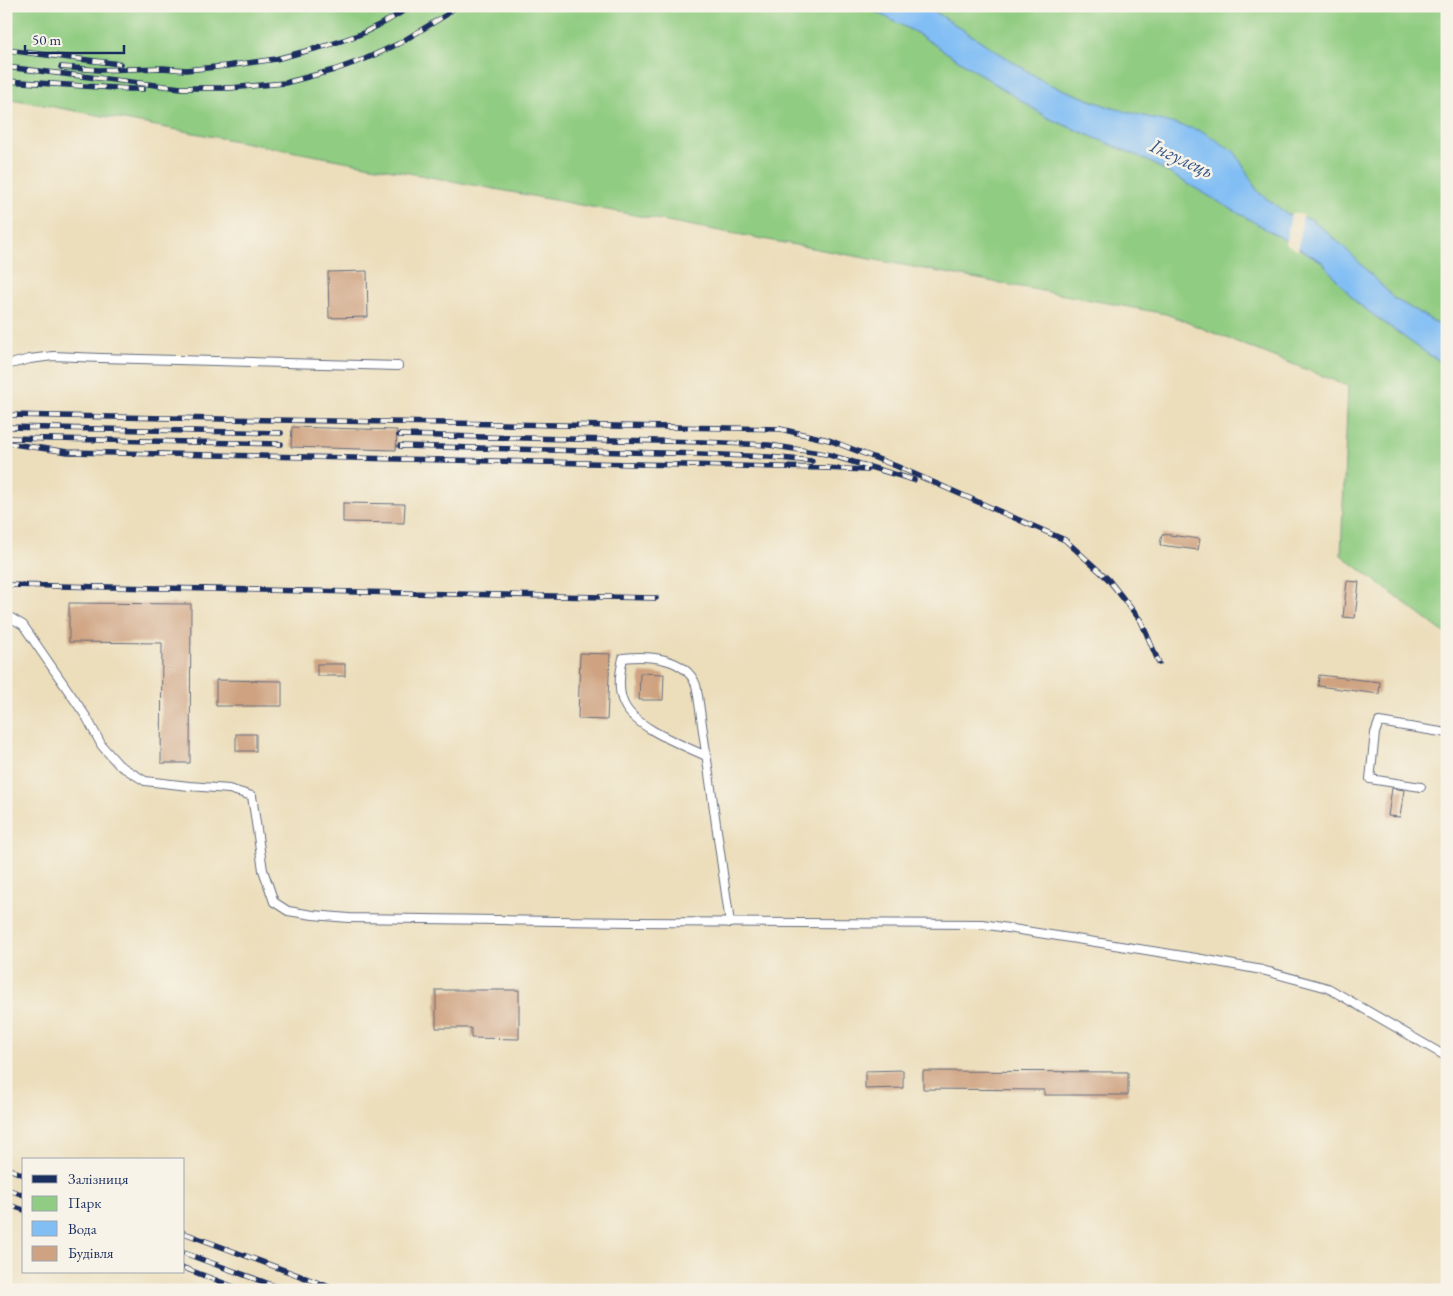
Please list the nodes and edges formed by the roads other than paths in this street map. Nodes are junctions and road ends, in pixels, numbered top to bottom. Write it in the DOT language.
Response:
graph roads {
  1 [pos="6,366"];
  2 [pos="398,366"];
  3 [pos="6,615"];
  4 [pos="1447,733"];
  5 [pos="706,756"];
  6 [pos="1421,787"];
  7 [pos="730,923"];
  8 [pos="1447,1058"];
  9 [pos="1447,1286"];
  10 [pos="1444,1290"];
  1 -- 2 [label="lane"];
  3 -- 7 [label="lane"];
  4 -- 6 [label="lane"];
  5 -- 5 [label="lane"];
  5 -- 7 [label="lane"];
  7 -- 8 [label="lane"];
  9 -- 10 [label="lane"];
}
